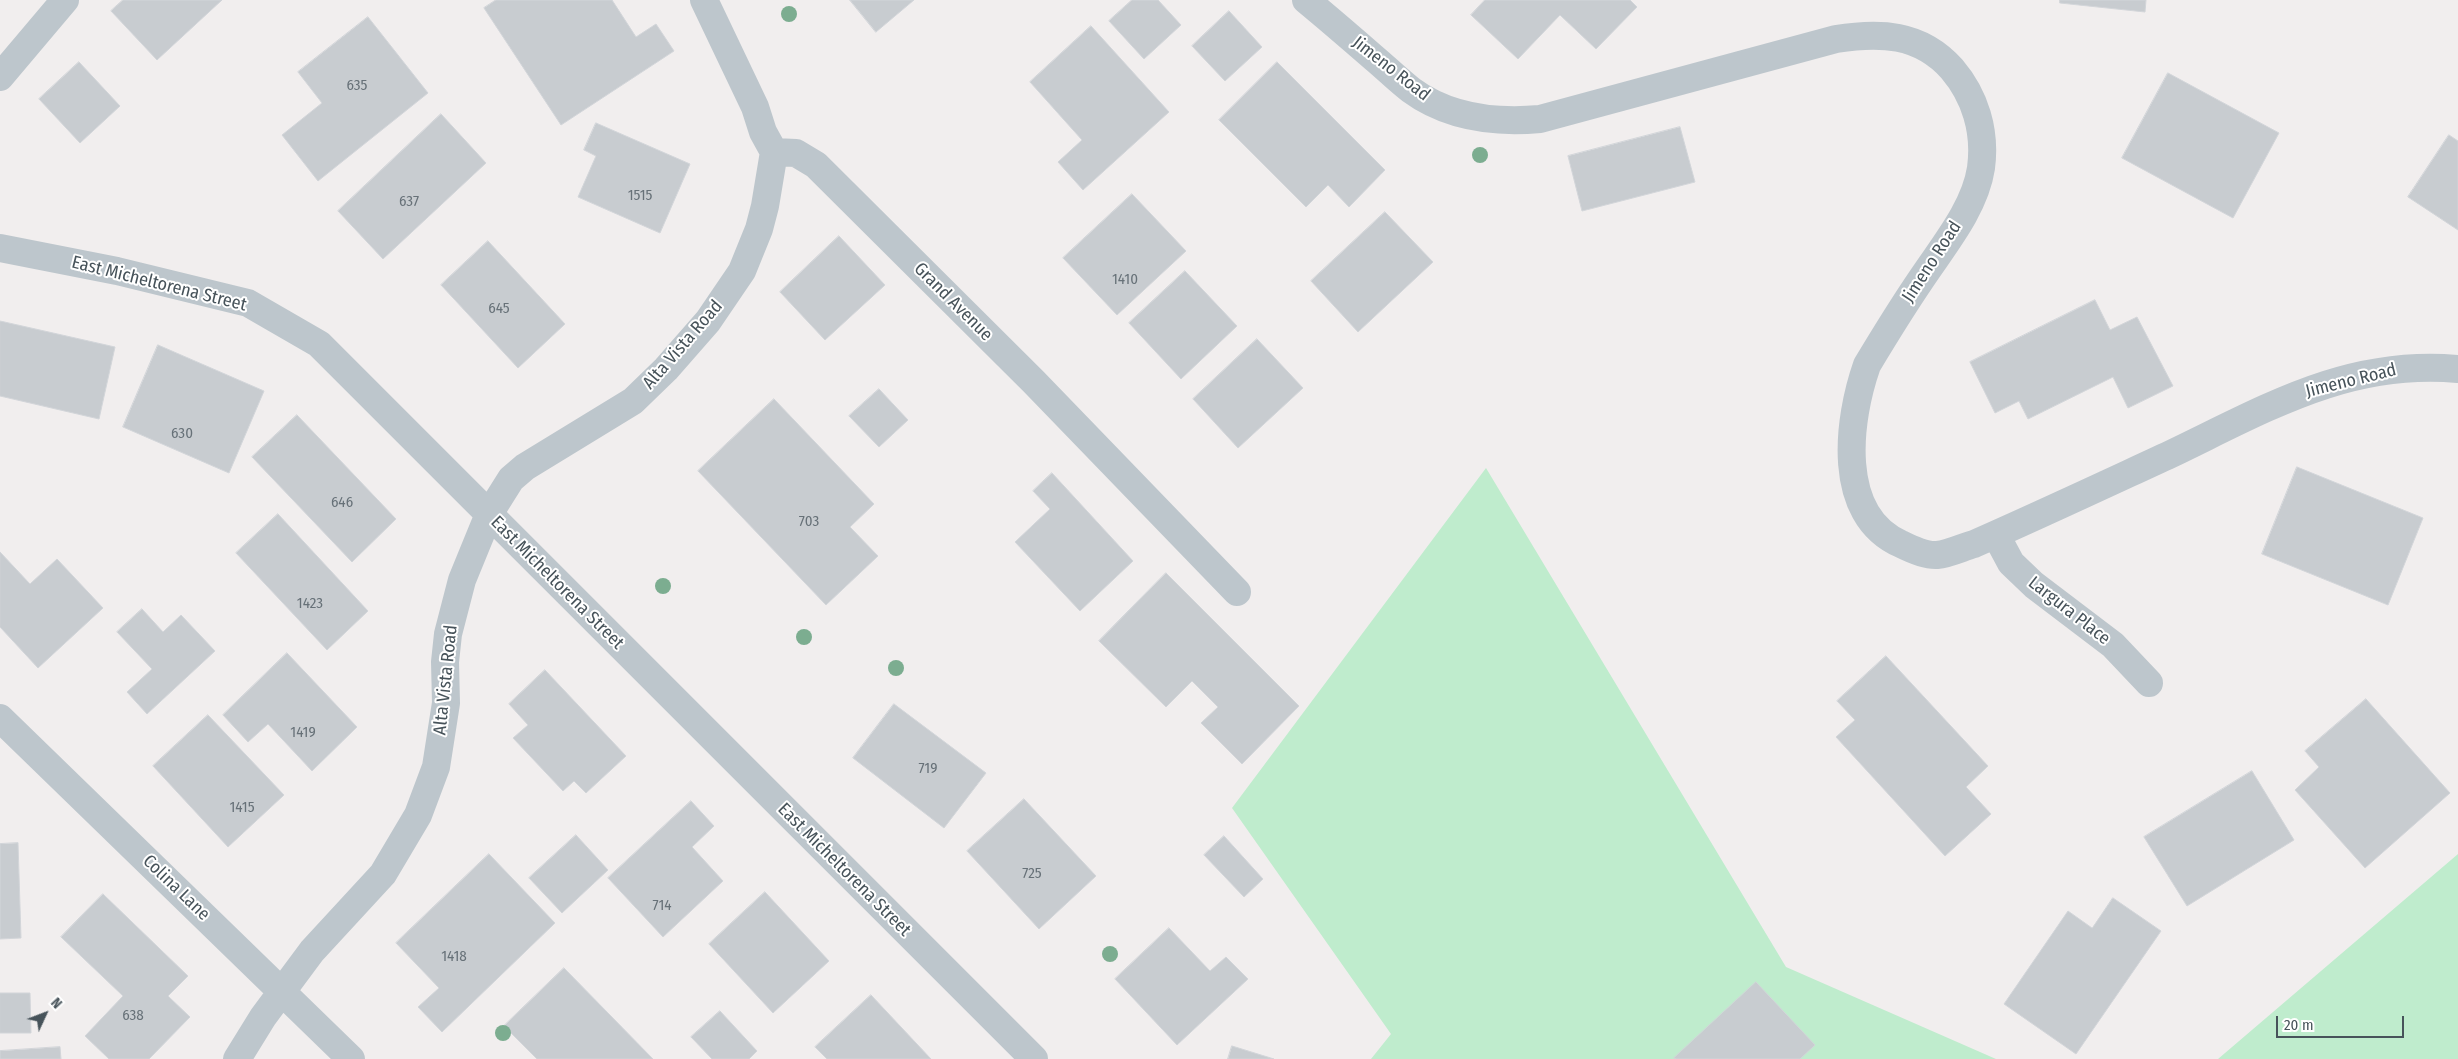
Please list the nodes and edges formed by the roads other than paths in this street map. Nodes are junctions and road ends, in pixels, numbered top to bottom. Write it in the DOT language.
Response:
graph roads {
  1 [pos="65,0"];
  2 [pos="704,0"];
  3 [pos="1306,0"];
  4 [pos="0,77"];
  5 [pos="774,152"];
  6 [pos="0,248"];
  7 [pos="2458,369"];
  8 [pos="489,514"];
  9 [pos="1996,535"];
  10 [pos="1237,592"];
  11 [pos="2149,683"];
  12 [pos="0,718"];
  13 [pos="282,990"];
  14 [pos="237,1059"];
  15 [pos="351,1059"];
  16 [pos="1034,1059"];
  1 -- 4 [label="street"];
  2 -- 5 [label="street"];
  3 -- 9 [label="street, Jimeno Road"];
  5 -- 8 [label="street, Alta Vista Road"];
  5 -- 10 [label="street, Grand Avenue"];
  6 -- 8 [label="street, East Micheltorena Street"];
  7 -- 9 [label="street, Jimeno Road"];
  8 -- 13 [label="street, Alta Vista Road"];
  8 -- 16 [label="street, East Micheltorena Street"];
  9 -- 11 [label="street, Largura Place"];
  12 -- 13 [label="street, Colina Lane"];
  13 -- 14 [label="street, Alta Vista Road"];
  13 -- 15 [label="street, Colina Lane"];
}
